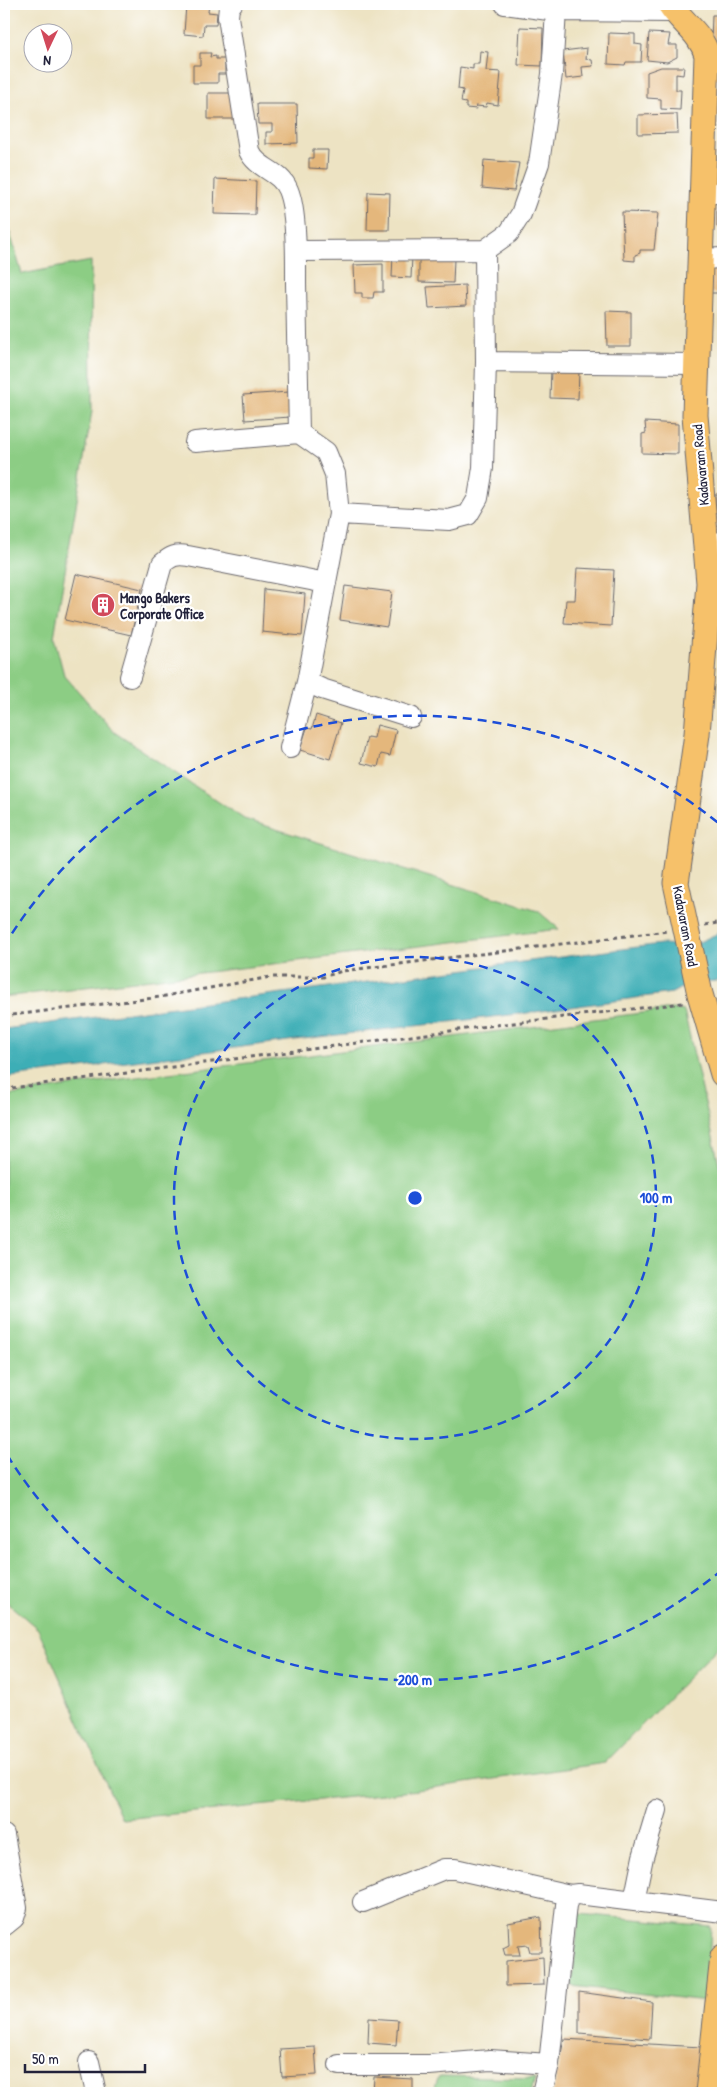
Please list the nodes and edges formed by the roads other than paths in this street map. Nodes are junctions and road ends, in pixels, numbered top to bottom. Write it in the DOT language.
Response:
graph roads {
  1 [pos="232,4"];
  2 [pos="505,4"];
  3 [pos="672,8"];
  4 [pos="556,11"];
  5 [pos="715,55"];
  6 [pos="713,193"];
  7 [pos="485,250"];
  8 [pos="296,251"];
  9 [pos="712,258"];
  10 [pos="486,362"];
  11 [pos="697,364"];
  12 [pos="299,433"];
  13 [pos="196,442"];
  14 [pos="339,514"];
  15 [pos="715,543"];
  16 [pos="326,583"];
  17 [pos="130,677"];
  18 [pos="308,682"];
  19 [pos="411,716"];
  20 [pos="290,748"];
  21 [pos="723,1074"];
  22 [pos="657,1810"];
  23 [pos="4,1835"];
  24 [pos="570,1895"];
  25 [pos="634,1901"];
  26 [pos="363,1902"];
  27 [pos="723,1912"];
  28 [pos="4,1926"];
  29 [pos="723,1957"];
  30 [pos="721,1999"];
  31 [pos="89,2062"];
  32 [pos="549,2064"];
  33 [pos="339,2065"];
  34 [pos="96,2093"];
  35 [pos="542,2093"];
  36 [pos="708,2093"];
  1 -- 8 [label="street"];
  2 -- 4 [label="street"];
  3 -- 4 [label="street"];
  3 -- 5 [label="main road, Kadavaram Road"];
  4 -- 7 [label="street"];
  5 -- 6 [label="main road, Kadavaram Road"];
  6 -- 9 [label="main road, Kadavaram Road"];
  7 -- 8 [label="street"];
  7 -- 10 [label="street"];
  8 -- 12 [label="street"];
  9 -- 11 [label="main road, Kadavaram Road"];
  10 -- 11 [label="street"];
  10 -- 14 [label="street"];
  11 -- 15 [label="main road, Kadavaram Road"];
  12 -- 13 [label="street"];
  12 -- 14 [label="street"];
  14 -- 16 [label="street"];
  15 -- 21 [label="main road, Kadavaram Road"];
  16 -- 17 [label="street"];
  16 -- 18 [label="street"];
  18 -- 19 [label="street"];
  18 -- 20 [label="street"];
  22 -- 25 [label="street"];
  23 -- 28 [label="street"];
  24 -- 25 [label="street"];
  24 -- 26 [label="street"];
  24 -- 32 [label="street"];
  25 -- 27 [label="street"];
  29 -- 30 [label="main road"];
  30 -- 36 [label="main road"];
  31 -- 34 [label="street"];
  32 -- 33 [label="street"];
  32 -- 35 [label="street"];
}
